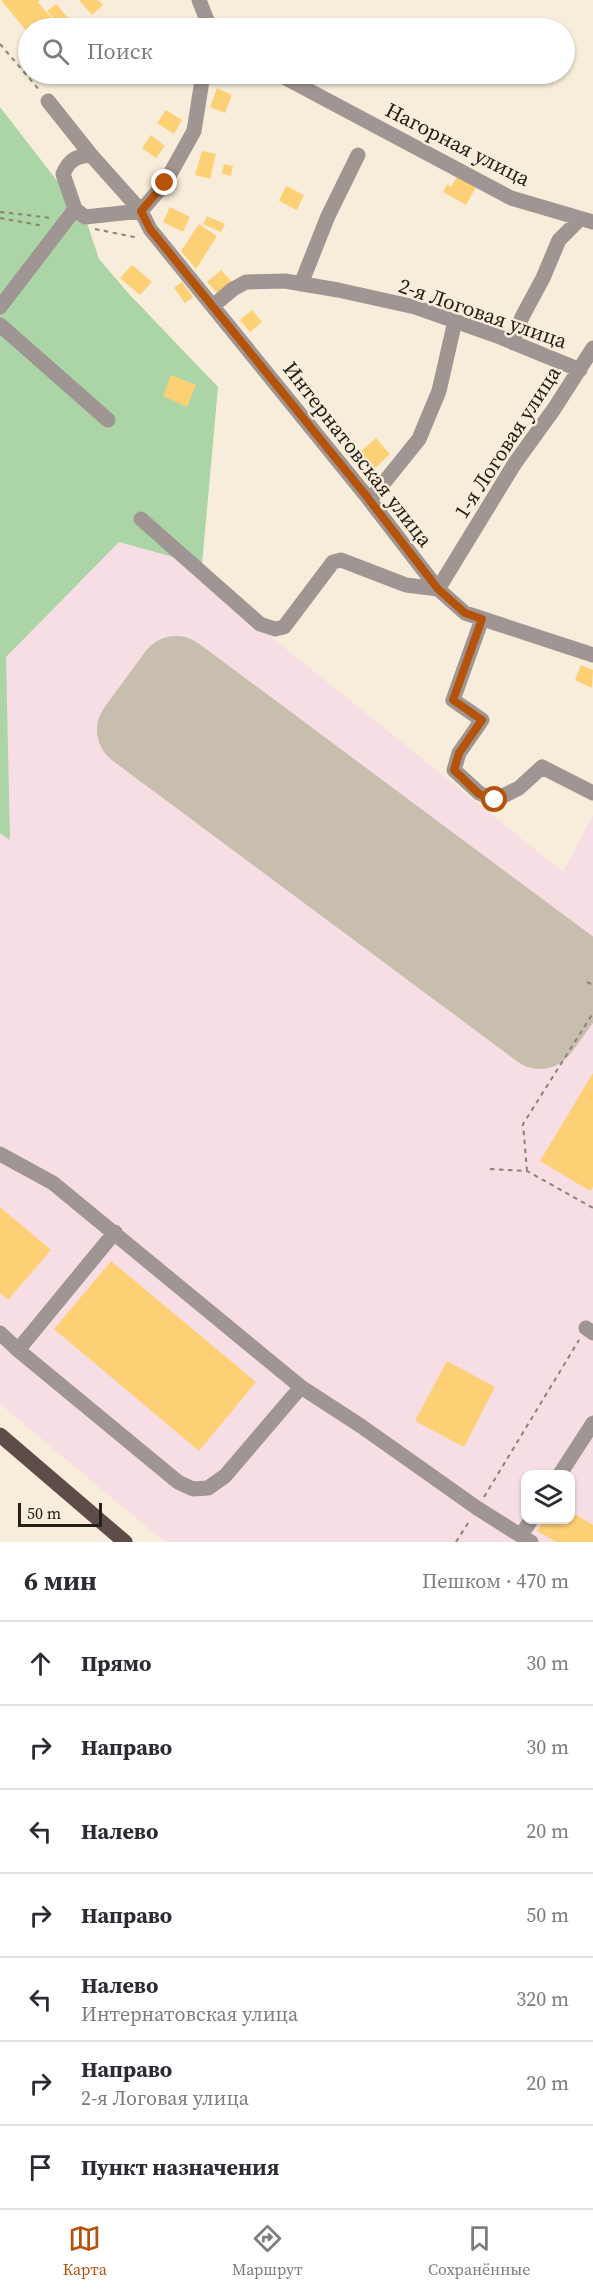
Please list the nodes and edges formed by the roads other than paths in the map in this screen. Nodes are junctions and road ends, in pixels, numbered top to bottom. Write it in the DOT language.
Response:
graph roads {
  1 [pos="200,0"];
  2 [pos="206,18"];
  3 [pos="201,84"];
  4 [pos="297,84"];
  5 [pos="48,101"];
  6 [pos="358,154"];
  7 [pos="91,155"];
  8 [pos="75,209"];
  9 [pos="141,211"];
  10 [pos="586,220"];
  11 [pos="301,284"];
  12 [pos="213,306"];
  13 [pos="0,307"];
  14 [pos="455,321"];
  15 [pos="0,325"];
  16 [pos="513,343"];
  17 [pos="593,348"];
  18 [pos="580,370"];
  19 [pos="108,420"];
  20 [pos="370,500"];
  21 [pos="141,519"];
  22 [pos="438,589"];
  23 [pos="482,619"];
  24 [pos="593,653"];
  25 [pos="593,793"];
  26 [pos="0,1154"];
  27 [pos="115,1232"];
  28 [pos="0,1333"];
  29 [pos="18,1350"];
  30 [pos="301,1387"];
  31 [pos="593,1422"];
  32 [pos="0,1435"];
  33 [pos="563,1470"];
  34 [pos="530,1524"];
  35 [pos="526,1539"];
  36 [pos="125,1542"];
  1 -- 2 [label="street"];
  3 -- 9 [label="street"];
  4 -- 10 [label="street, Нагорная улица"];
  5 -- 7 [label="street, Интернатовская улица"];
  6 -- 11 [label="street"];
  7 -- 8 [label="street"];
  7 -- 9 [label="street, Интернатовская улица"];
  8 -- 9 [label="street"];
  8 -- 13 [label="street"];
  9 -- 12 [label="street, Интернатовская улица"];
  10 -- 16 [label="street"];
  11 -- 12 [label="street, 2-я Логовая улица"];
  11 -- 14 [label="street, 2-я Логовая улица"];
  12 -- 20 [label="street, Интернатовская улица"];
  14 -- 16 [label="street, 2-я Логовая улица"];
  14 -- 20 [label="street"];
  15 -- 19 [label="street"];
  16 -- 18 [label="street, 2-я Логовая улица"];
  17 -- 18 [label="street, 1-я Логовая улица"];
  18 -- 22 [label="street, 1-я Логовая улица"];
  20 -- 22 [label="street, Интернатовская улица"];
  21 -- 22 [label="street"];
  22 -- 23 [label="street, Интернатовская улица"];
  23 -- 24 [label="street, Интернатовская улица"];
  23 -- 25 [label="street"];
  26 -- 27 [label="street"];
  27 -- 29 [label="street"];
  27 -- 30 [label="street"];
  28 -- 29 [label="street"];
  29 -- 30 [label="street"];
  30 -- 35 [label="street"];
  31 -- 33 [label="street"];
  32 -- 36 [label="main road"];
  34 -- 35 [label="street"];
}
